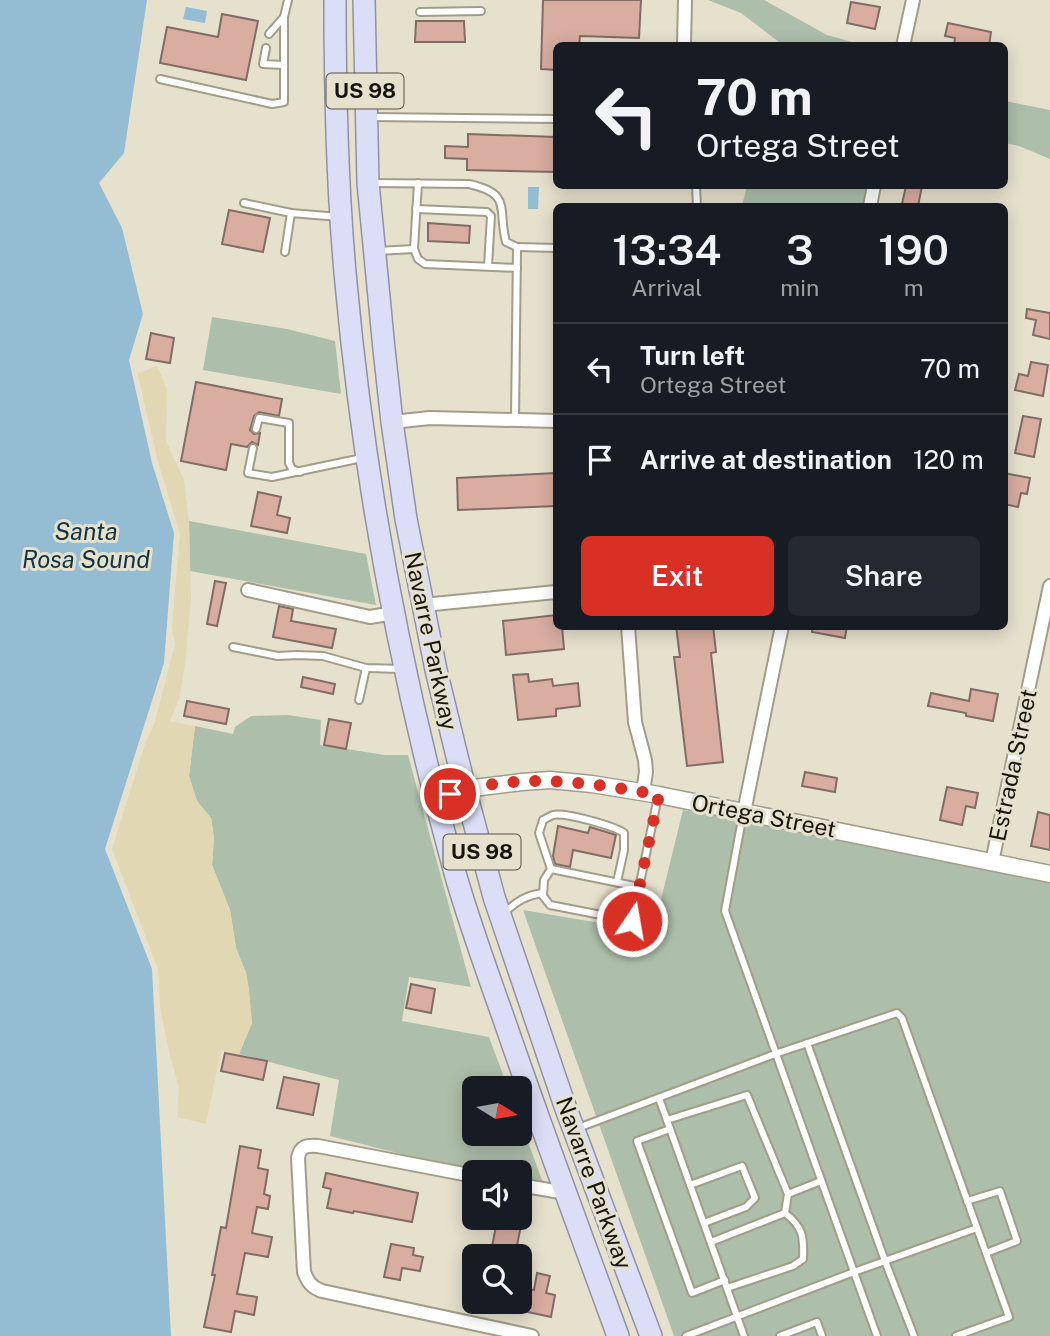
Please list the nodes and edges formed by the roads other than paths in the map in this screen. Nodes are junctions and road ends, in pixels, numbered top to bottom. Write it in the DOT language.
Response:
graph roads {
  1 [pos="288,0"];
  2 [pos="335,0"];
  3 [pos="364,0"];
  4 [pos="685,0"];
  5 [pos="913,0"];
  6 [pos="481,11"];
  7 [pos="420,12"];
  8 [pos="284,17"];
  9 [pos="269,34"];
  10 [pos="684,42"];
  11 [pos="904,42"];
  12 [pos="266,48"];
  13 [pos="284,65"];
  14 [pos="160,79"];
  15 [pos="366,117"];
  16 [pos="553,119"];
  17 [pos="338,160"];
  18 [pos="368,179"];
  19 [pos="418,183"];
  20 [pos="244,203"];
  21 [pos="416,209"];
  22 [pos="291,213"];
  23 [pos="341,216"];
  24 [pos="373,245"];
  25 [pos="517,247"];
  26 [pos="553,248"];
  27 [pos="414,249"];
  28 [pos="285,252"];
  29 [pos="488,267"];
  30 [pos="517,268"];
  31 [pos="515,420"];
  32 [pos="553,421"];
  33 [pos="392,422"];
  34 [pos="256,429"];
  35 [pos="253,448"];
  36 [pos="367,456"];
  37 [pos="300,472"];
  38 [pos="1050,586"];
  39 [pos="248,590"];
  40 [pos="553,592"];
  41 [pos="423,605"];
  42 [pos="394,613"];
  43 [pos="628,630"];
  44 [pos="781,630"];
  45 [pos="233,647"];
  46 [pos="366,668"];
  47 [pos="405,669"];
  48 [pos="359,700"];
  49 [pos="464,789"];
  50 [pos="651,794"];
  51 [pos="436,799"];
  52 [pos="744,812"];
  53 [pos="992,862"];
  54 [pos="551,869"];
  55 [pos="1050,874"];
  56 [pos="617,882"];
  57 [pos="639,887"];
  58 [pos="543,893"];
  59 [pos="501,916"];
  60 [pos="807,1043"];
  61 [pos="775,1054"];
  62 [pos="659,1098"];
  63 [pos="667,1120"];
  64 [pos="670,1129"];
  65 [pos="573,1130"];
  66 [pos="462,1174"];
  67 [pos="821,1181"];
  68 [pos="690,1185"];
  69 [pos="532,1187"];
  70 [pos="566,1194"];
  71 [pos="788,1194"];
  72 [pos="967,1201"];
  73 [pos="785,1213"];
  74 [pos="704,1223"];
  75 [pos="977,1228"];
  76 [pos="711,1242"];
  77 [pos="986,1253"];
  78 [pos="885,1261"];
  79 [pos="854,1272"];
  80 [pos="726,1284"];
  81 [pos="737,1317"];
  82 [pos="532,1336"];
  83 [pos="618,1336"];
  84 [pos="651,1336"];
  85 [pos="686,1336"];
  86 [pos="744,1336"];
  87 [pos="780,1336"];
  88 [pos="822,1336"];
  89 [pos="877,1336"];
  90 [pos="914,1336"];
  91 [pos="956,1336"];
  1 -- 8 [label="lane"];
  2 -- 17 [label="highway, Navarre Parkway / US 98"];
  3 -- 15 [label="highway, Navarre Parkway / US 98"];
  4 -- 10 [label="street"];
  5 -- 11 [label="street"];
  6 -- 7 [label="lane"];
  8 -- 9 [label="lane"];
  8 -- 13 [label="lane"];
  12 -- 13 [label="lane"];
  13 -- 14 [label="lane"];
  15 -- 16 [label="lane"];
  15 -- 18 [label="highway, Navarre Parkway / US 98"];
  17 -- 18 [label="highway"];
  17 -- 23 [label="highway, Navarre Parkway / US 98"];
  18 -- 19 [label="lane"];
  18 -- 24 [label="highway, Navarre Parkway / US 98"];
  19 -- 21 [label="lane"];
  19 -- 25 [label="lane"];
  20 -- 22 [label="lane"];
  21 -- 27 [label="lane"];
  21 -- 29 [label="lane"];
  22 -- 23 [label="lane"];
  22 -- 28 [label="lane"];
  23 -- 24 [label="highway"];
  23 -- 36 [label="highway, Navarre Parkway / US 98"];
  24 -- 27 [label="lane"];
  24 -- 33 [label="highway, Navarre Parkway / US 98"];
  25 -- 26 [label="lane"];
  25 -- 30 [label="lane"];
  27 -- 29 [label="lane"];
  29 -- 30 [label="lane"];
  30 -- 31 [label="lane"];
  31 -- 32 [label="street"];
  31 -- 33 [label="street"];
  33 -- 41 [label="highway, Navarre Parkway / US 98"];
  34 -- 37 [label="lane"];
  35 -- 37 [label="lane"];
  36 -- 37 [label="lane"];
  36 -- 42 [label="highway, Navarre Parkway / US 98"];
  38 -- 53 [label="street, Estrada Street"];
  39 -- 42 [label="street"];
  40 -- 41 [label="street"];
  41 -- 49 [label="highway, Navarre Parkway / US 98"];
  42 -- 47 [label="highway, Navarre Parkway / US 98"];
  43 -- 50 [label="street"];
  44 -- 52 [label="street"];
  45 -- 46 [label="lane"];
  46 -- 47 [label="lane"];
  46 -- 48 [label="lane"];
  47 -- 51 [label="highway, Navarre Parkway / US 98"];
  49 -- 50 [label="street, Ortega Street"];
  49 -- 51 [label="street, Ortega Street"];
  49 -- 59 [label="highway, Navarre Parkway / US 98"];
  50 -- 52 [label="street, Ortega Street"];
  50 -- 57 [label="lane"];
  51 -- 70 [label="highway, Navarre Parkway / US 98"];
  52 -- 53 [label="street, Ortega Street"];
  52 -- 61 [label="lane"];
  53 -- 55 [label="street, Ortega Street"];
  54 -- 56 [label="lane"];
  54 -- 56 [label="lane"];
  54 -- 58 [label="lane"];
  56 -- 57 [label="lane"];
  57 -- 58 [label="lane"];
  58 -- 59 [label="lane"];
  59 -- 65 [label="highway, Navarre Parkway / US 98"];
  60 -- 61 [label="lane"];
  60 -- 72 [label="lane"];
  60 -- 78 [label="lane"];
  61 -- 62 [label="lane"];
  61 -- 67 [label="lane"];
  62 -- 63 [label="lane"];
  62 -- 65 [label="lane"];
  63 -- 64 [label="lane"];
  63 -- 71 [label="lane"];
  64 -- 68 [label="lane"];
  64 -- 80 [label="lane"];
  65 -- 84 [label="highway, Navarre Parkway / US 98"];
  66 -- 82 [label="street"];
  67 -- 71 [label="lane"];
  67 -- 79 [label="lane"];
  68 -- 74 [label="lane"];
  68 -- 74 [label="lane"];
  69 -- 70 [label="street"];
  70 -- 83 [label="highway, Navarre Parkway / US 98"];
  71 -- 73 [label="lane"];
  72 -- 75 [label="lane"];
  72 -- 77 [label="lane"];
  73 -- 76 [label="lane"];
  73 -- 80 [label="lane"];
  74 -- 76 [label="lane"];
  75 -- 77 [label="lane"];
  75 -- 78 [label="lane"];
  76 -- 80 [label="lane"];
  77 -- 91 [label="lane"];
  78 -- 79 [label="lane"];
  78 -- 90 [label="lane"];
  79 -- 81 [label="lane"];
  79 -- 89 [label="lane"];
  80 -- 81 [label="lane"];
  81 -- 85 [label="lane"];
  81 -- 86 [label="lane"];
  87 -- 88 [label="lane"];
}
